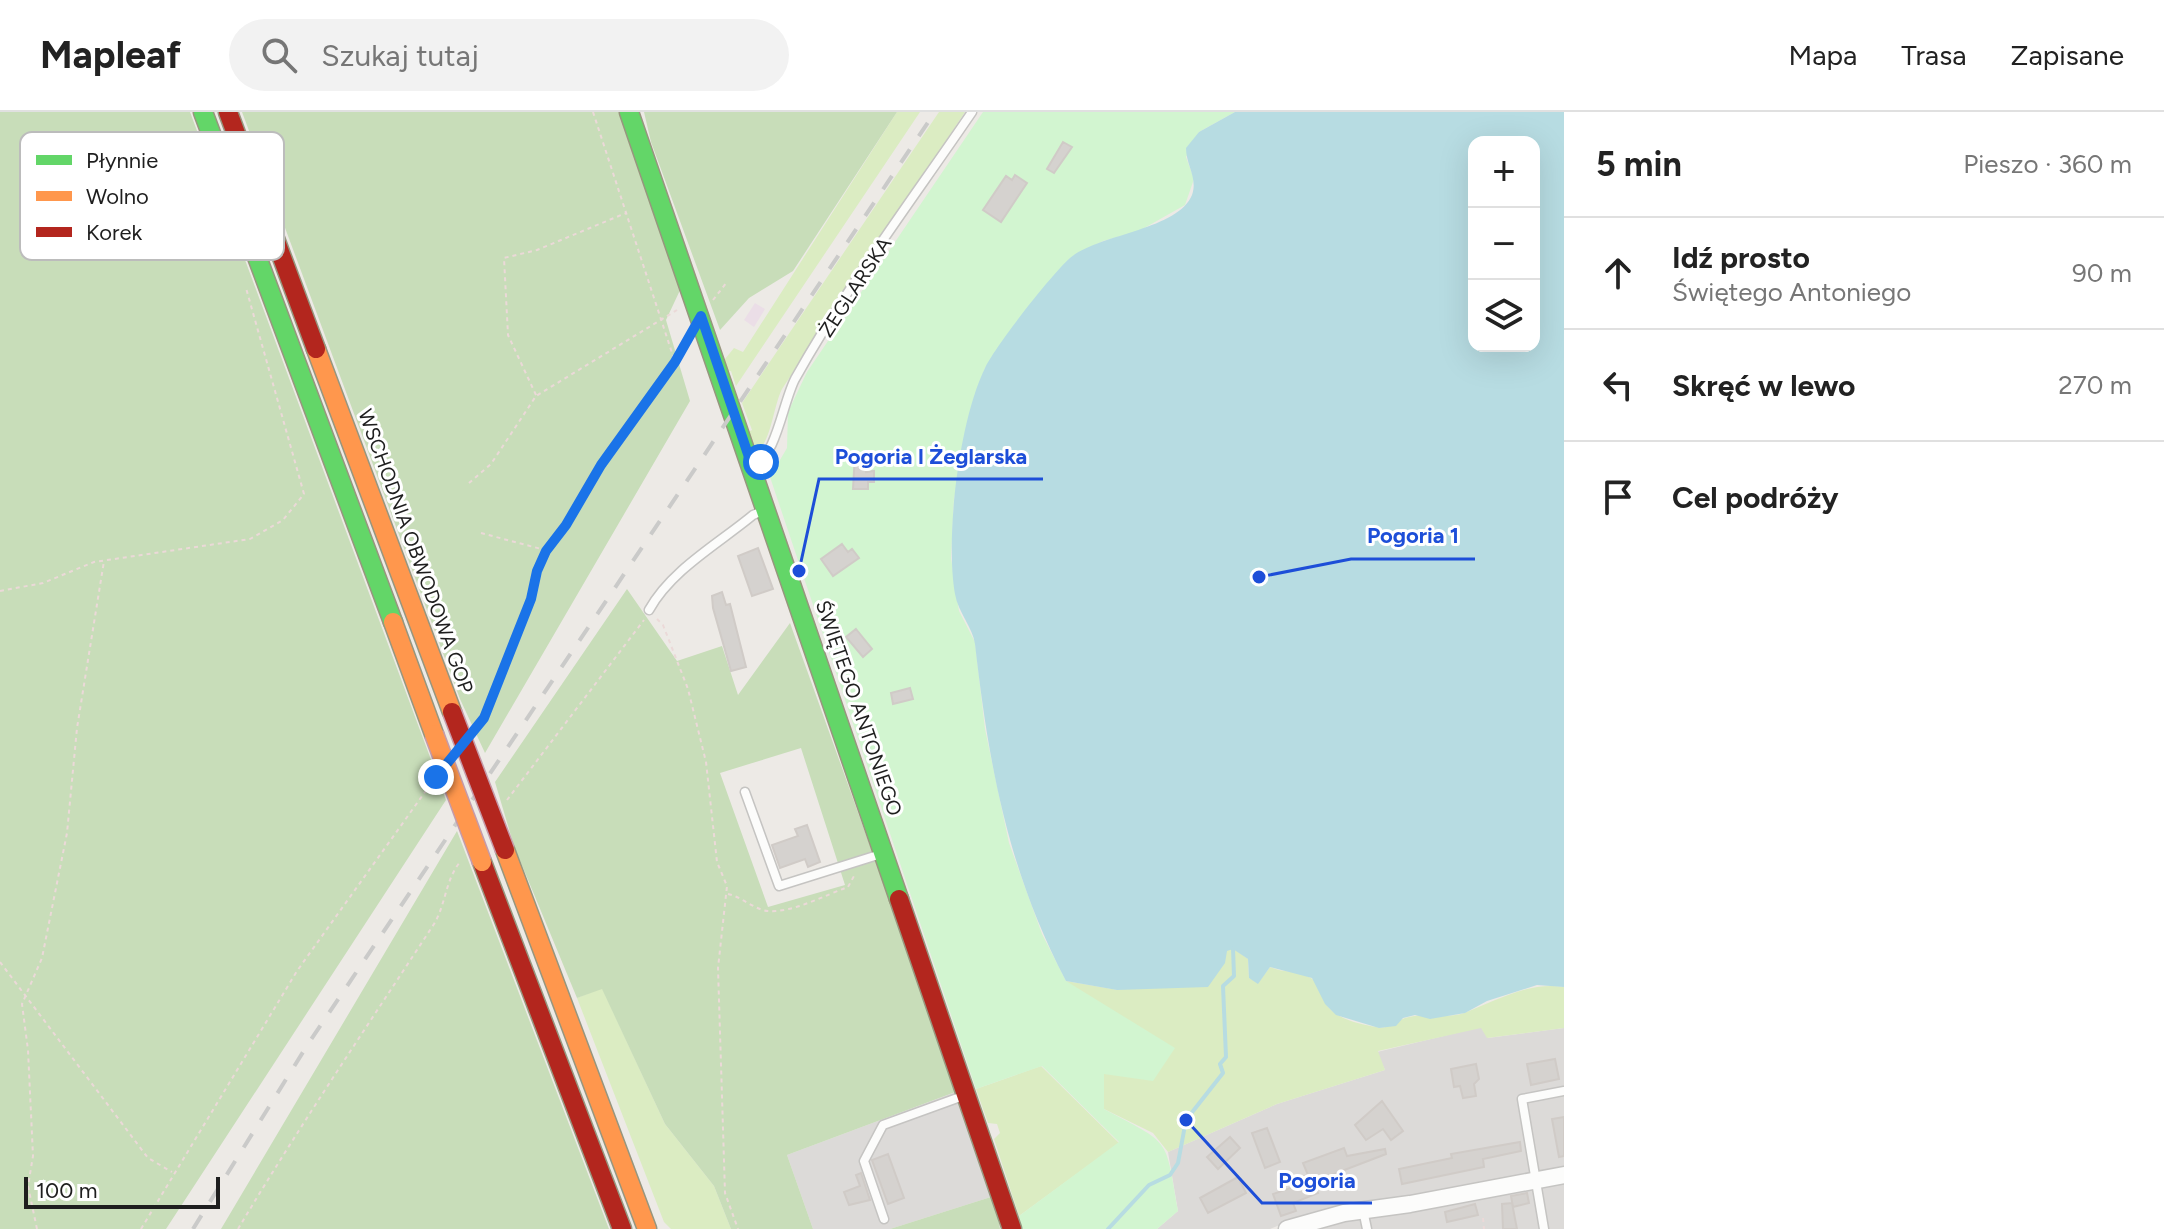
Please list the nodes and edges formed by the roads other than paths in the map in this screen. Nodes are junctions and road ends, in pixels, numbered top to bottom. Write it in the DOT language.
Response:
graph roads {
  1 [pos="203,112"];
  2 [pos="228,112"];
  3 [pos="629,112"];
  4 [pos="972,112"];
  5 [pos="211,132"];
  6 [pos="235,132"];
  7 [pos="259,260"];
  8 [pos="283,260"];
  9 [pos="752,466"];
  10 [pos="767,509"];
  11 [pos="649,610"];
  12 [pos="745,792"];
  13 [pos="886,853"];
  14 [pos="1564,1091"];
  15 [pos="969,1094"];
  16 [pos="1564,1175"];
  17 [pos="1535,1181"];
  18 [pos="1363,1209"];
  19 [pos="884,1219"];
  20 [pos="622,1229"];
  21 [pos="647,1229"];
  22 [pos="1012,1229"];
  23 [pos="1287,1229"];
  24 [pos="1367,1229"];
  25 [pos="1544,1229"];
  1 -- 5 [label="main road, bridge"];
  2 -- 6 [label="main road, WSCHODNIA OBWODOWA GOP, bridge"];
  3 -- 9 [label="main road, ŚWIĘTEGO ANTONIEGO"];
  4 -- 9 [label="lane, ŻEGLARSKA"];
  7 -- 20 [label="main road, bridge"];
  8 -- 21 [label="main road, WSCHODNIA OBWODOWA GOP, bridge"];
  9 -- 10 [label="main road, ŚWIĘTEGO ANTONIEGO"];
  10 -- 11 [label="lane"];
  10 -- 13 [label="main road, ŚWIĘTEGO ANTONIEGO"];
  12 -- 13 [label="lane"];
  13 -- 15 [label="main road, ŚWIĘTEGO ANTONIEGO"];
  14 -- 17 [label="lane"];
  15 -- 19 [label="lane"];
  15 -- 22 [label="main road, ŚWIĘTEGO ANTONIEGO"];
  16 -- 17 [label="street"];
  17 -- 18 [label="street"];
  17 -- 25 [label="lane"];
  18 -- 23 [label="street"];
  18 -- 24 [label="lane"];
}
